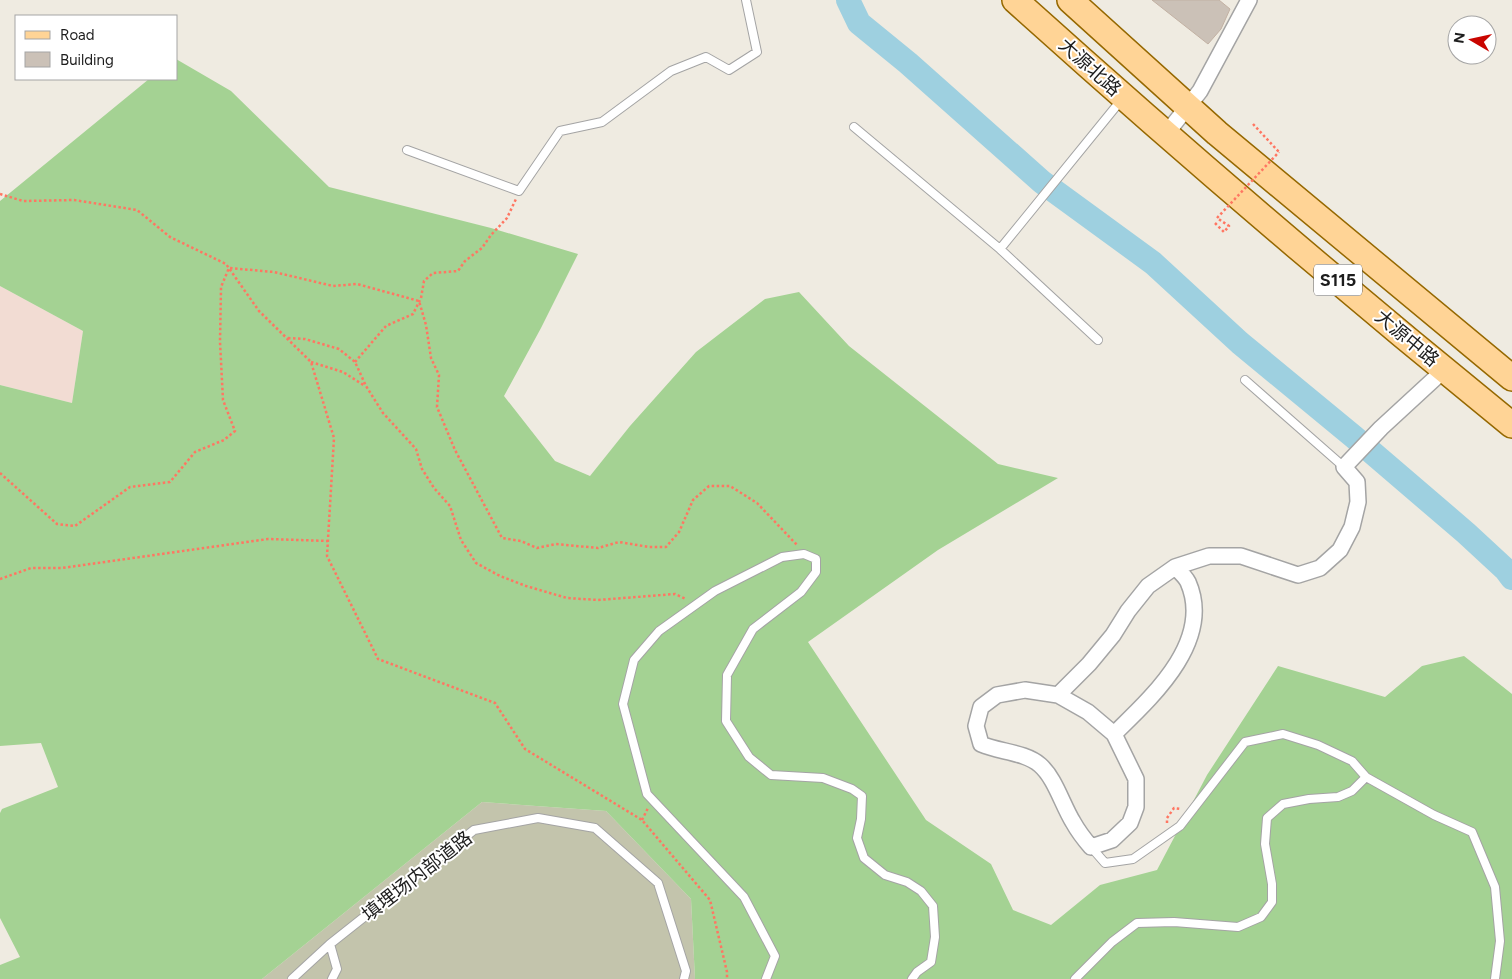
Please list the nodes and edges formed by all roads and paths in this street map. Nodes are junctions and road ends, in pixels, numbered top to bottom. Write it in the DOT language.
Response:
graph roads {
  1 [pos="746,0"];
  2 [pos="1015,0"];
  3 [pos="1070,0"];
  4 [pos="1249,0"];
  5 [pos="1167,86"];
  6 [pos="1123,97"];
  7 [pos="1189,106"];
  8 [pos="1142,114"];
  9 [pos="1253,124"];
  10 [pos="854,127"];
  11 [pos="1217,132"];
  12 [pos="1166,134"];
  13 [pos="407,150"];
  14 [pos="1193,158"];
  15 [pos="518,191"];
  16 [pos="0,194"];
  17 [pos="1215,223"];
  18 [pos="1000,249"];
  19 [pos="229,268"];
  20 [pos="419,301"];
  21 [pos="286,338"];
  22 [pos="1098,340"];
  23 [pos="311,362"];
  24 [pos="355,362"];
  25 [pos="1444,370"];
  26 [pos="1512,378"];
  27 [pos="1245,380"];
  28 [pos="366,386"];
  29 [pos="1512,425"];
  30 [pos="1349,461"];
  31 [pos="0,473"];
  32 [pos="328,541"];
  33 [pos="804,554"];
  34 [pos="1175,567"];
  35 [pos="0,579"];
  36 [pos="696,605"];
  37 [pos="1058,695"];
  38 [pos="1114,734"];
  39 [pos="1366,777"];
  40 [pos="1091,847"];
  41 [pos="330,944"];
  42 [pos="292,979"];
  43 [pos="332,979"];
  44 [pos="684,979"];
  45 [pos="727,979"];
  46 [pos="766,979"];
  47 [pos="912,979"];
  48 [pos="1075,979"];
  49 [pos="1495,979"];
  1 -- 15 [label="lane"];
  2 -- 6 [label="main road, 大源北路 / S115"];
  3 -- 5 [label="main road, 大源北路 / S115"];
  4 -- 7 [label="street"];
  5 -- 7 [label="main road, 大源北路 / S115"];
  5 -- 8 [label="main road"];
  6 -- 8 [label="main road, 大源北路 / S115"];
  6 -- 18 [label="lane"];
  7 -- 11 [label="main road, 大源中路 / S115"];
  7 -- 12 [label="street"];
  8 -- 12 [label="main road, 大源北路 / S115"];
  9 -- 17 [label="path, bridge"];
  10 -- 18 [label="lane"];
  11 -- 14 [label="main road"];
  11 -- 26 [label="main road, 大源中路 / S115"];
  12 -- 14 [label="main road, 大源中路 / S115"];
  13 -- 15 [label="lane"];
  14 -- 25 [label="main road, 大源中路 / S115"];
  15 -- 20 [label="path"];
  16 -- 19 [label="path"];
  18 -- 22 [label="lane"];
  19 -- 20 [label="path"];
  19 -- 21 [label="path"];
  19 -- 31 [label="path"];
  20 -- 24 [label="path"];
  20 -- 33 [label="path"];
  21 -- 23 [label="path"];
  21 -- 24 [label="path"];
  23 -- 28 [label="path"];
  23 -- 32 [label="path"];
  24 -- 28 [label="path"];
  25 -- 29 [label="main road, 大源中路 / S115"];
  25 -- 30 [label="street"];
  27 -- 30 [label="lane"];
  28 -- 36 [label="path"];
  30 -- 34 [label="street"];
  32 -- 35 [label="path"];
  32 -- 45 [label="path"];
  33 -- 36 [label="lane"];
  33 -- 47 [label="lane"];
  34 -- 37 [label="street"];
  34 -- 38 [label="street"];
  36 -- 46 [label="lane"];
  37 -- 38 [label="street"];
  37 -- 40 [label="street"];
  38 -- 40 [label="street"];
  39 -- 40 [label="lane"];
  39 -- 48 [label="lane"];
  39 -- 49 [label="lane"];
  41 -- 42 [label="lane, 填埋场内部道路"];
  41 -- 43 [label="lane"];
  41 -- 44 [label="lane, 填埋场内部道路"];
}
